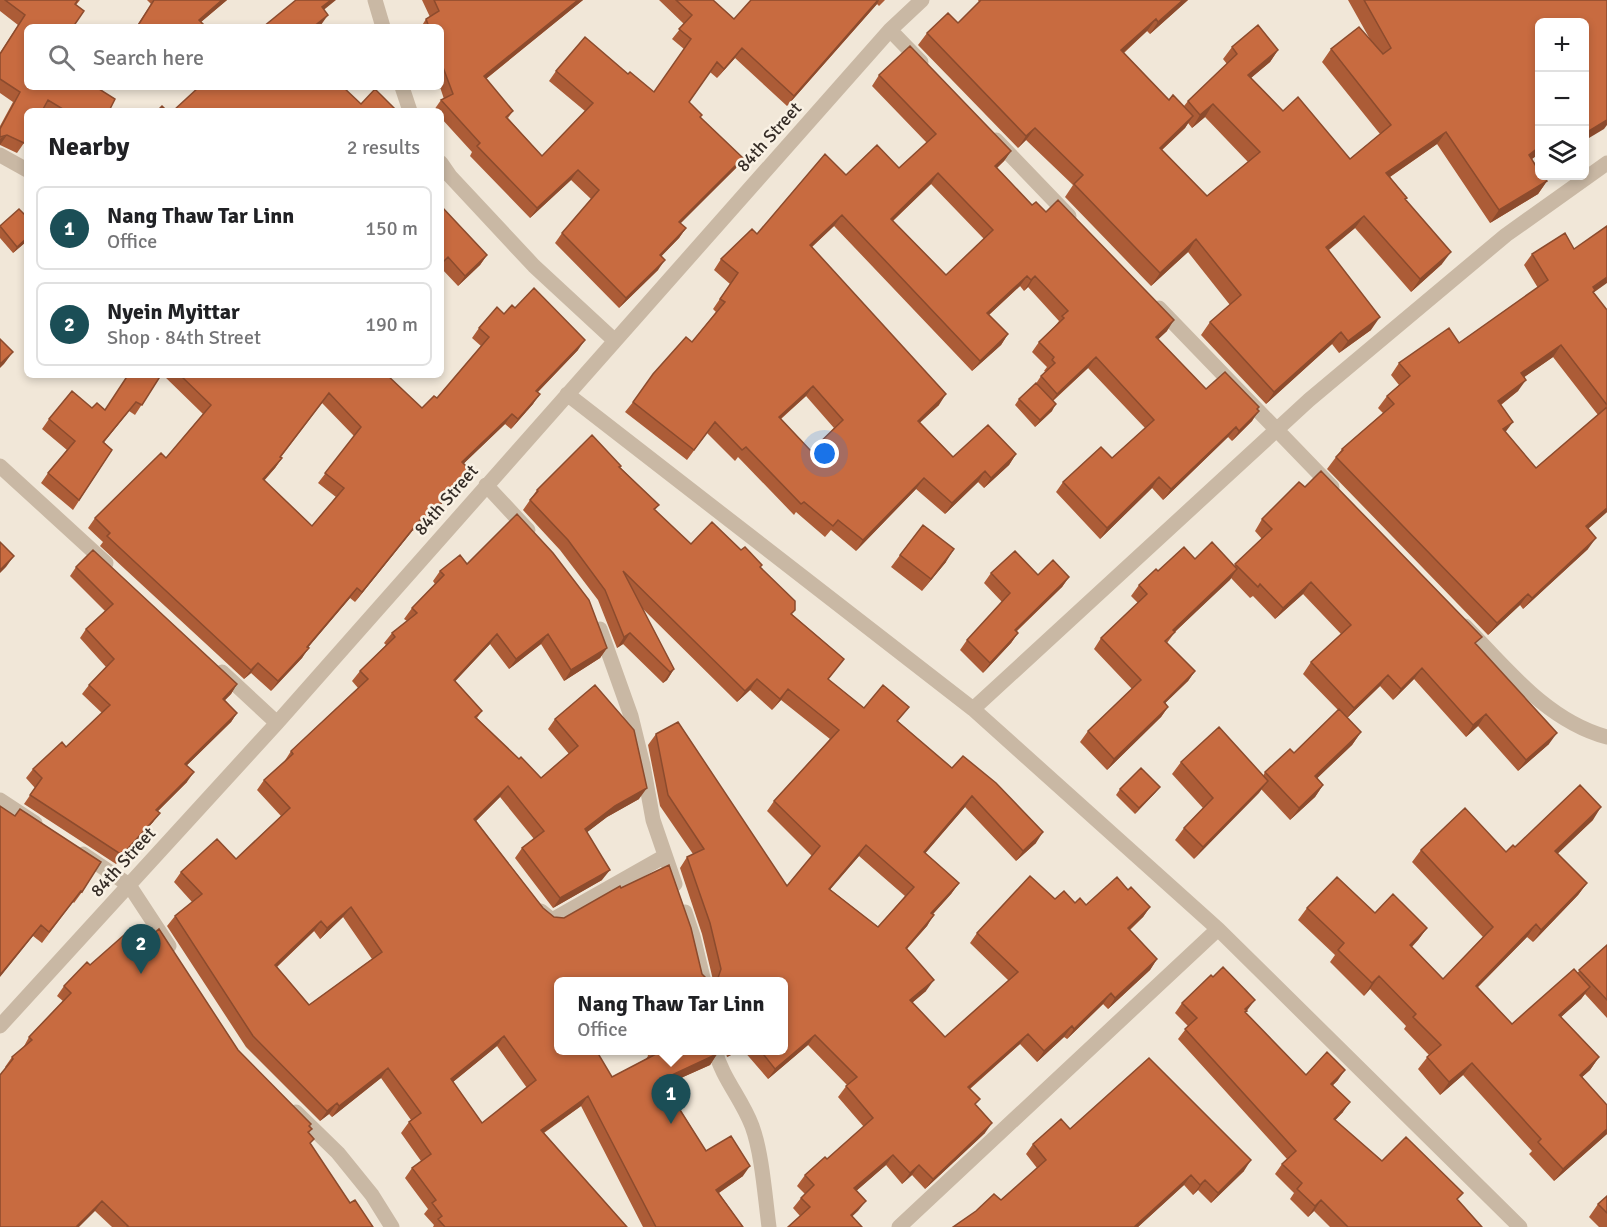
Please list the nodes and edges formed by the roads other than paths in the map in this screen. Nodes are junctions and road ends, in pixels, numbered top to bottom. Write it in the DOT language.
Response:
graph roads {
  1 [pos="375,0"];
  2 [pos="922,0"];
  3 [pos="382,24"];
  4 [pos="890,30"];
  5 [pos="931,72"];
  6 [pos="403,90"];
  7 [pos="409,108"];
  8 [pos="989,132"];
  9 [pos="1,159"];
  10 [pos="1607,163"];
  11 [pos="444,167"];
  12 [pos="24,169"];
  13 [pos="1079,226"];
  14 [pos="1145,294"];
  15 [pos="614,340"];
  16 [pos="567,394"];
  17 [pos="1276,430"];
  18 [pos="0,466"];
  19 [pos="486,485"];
  20 [pos="1342,499"];
  21 [pos="538,541"];
  22 [pos="121,577"];
  23 [pos="594,617"];
  24 [pos="1458,618"];
  25 [pos="208,658"];
  26 [pos="973,709"];
  27 [pos="277,723"];
  28 [pos="1607,736"];
  29 [pos="0,800"];
  30 [pos="50,832"];
  31 [pos="70,845"];
  32 [pos="665,856"];
  33 [pos="129,885"];
  34 [pos="530,896"];
  35 [pos="1218,929"];
  36 [pos="174,954"];
  37 [pos="703,977"];
  38 [pos="0,1026"];
  39 [pos="717,1055"];
  40 [pos="288,1104"];
  41 [pos="392,1227"];
  42 [pos="769,1227"];
  43 [pos="898,1227"];
  44 [pos="1520,1227"];
  1 -- 3 [label="street"];
  2 -- 4 [label="street, 84th Street"];
  4 -- 5 [label="street"];
  4 -- 15 [label="street, 84th Street"];
  6 -- 7 [label="street"];
  8 -- 13 [label="street"];
  9 -- 12 [label="street"];
  10 -- 17 [label="street"];
  11 -- 15 [label="street"];
  14 -- 17 [label="street"];
  15 -- 16 [label="street, 84th Street"];
  16 -- 19 [label="street, 84th Street"];
  16 -- 26 [label="street"];
  17 -- 20 [label="street"];
  17 -- 26 [label="street"];
  18 -- 22 [label="street"];
  19 -- 21 [label="street"];
  19 -- 27 [label="street, 84th Street"];
  23 -- 32 [label="street"];
  24 -- 28 [label="street"];
  25 -- 27 [label="street"];
  26 -- 35 [label="street"];
  27 -- 33 [label="street, 84th Street"];
  29 -- 30 [label="street"];
  31 -- 33 [label="street"];
  32 -- 34 [label="street"];
  32 -- 37 [label="street"];
  33 -- 36 [label="street"];
  33 -- 38 [label="street, 84th Street"];
  35 -- 43 [label="street"];
  35 -- 44 [label="street"];
  39 -- 42 [label="street"];
  40 -- 41 [label="street"];
}
